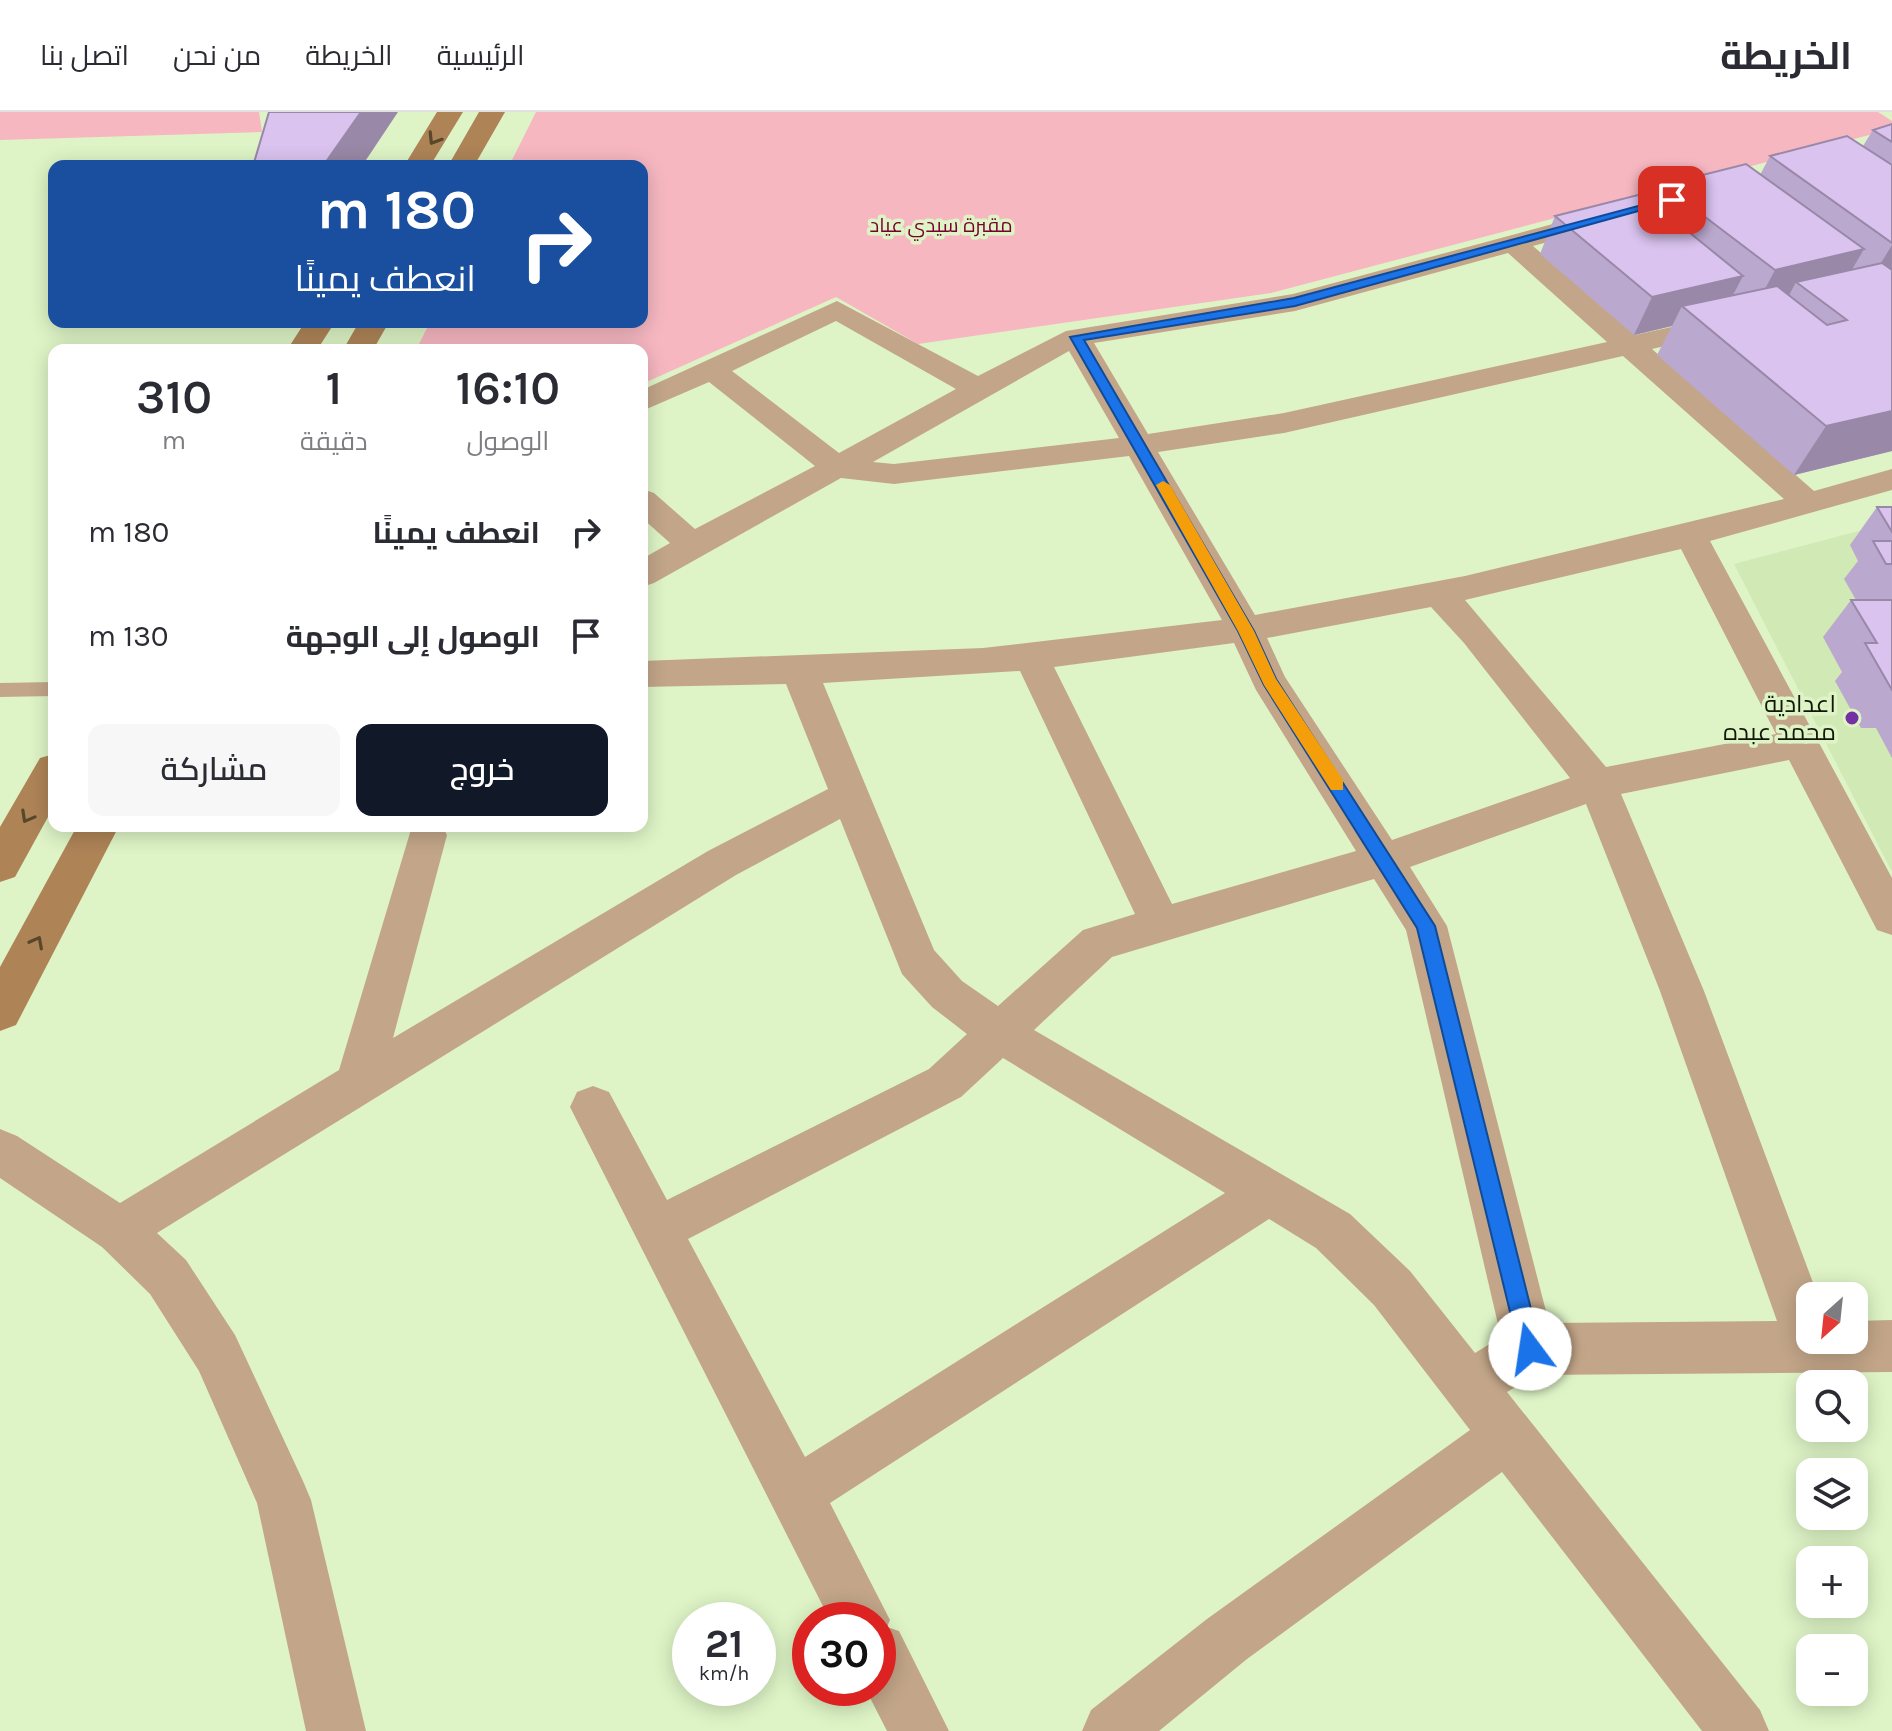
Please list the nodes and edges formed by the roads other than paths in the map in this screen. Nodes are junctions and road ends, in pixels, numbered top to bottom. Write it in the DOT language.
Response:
graph roads {
  1 [pos="450,112"];
  2 [pos="492,112"];
  3 [pos="421,160"];
  4 [pos="464,160"];
  5 [pos="1628,216"];
  6 [pos="1512,242"];
  7 [pos="1727,299"];
  8 [pos="1076,337"];
  9 [pos="1630,346"];
  10 [pos="711,369"];
  11 [pos="978,389"];
  12 [pos="648,399"];
  13 [pos="921,423"];
  14 [pos="1140,445"];
  15 [pos="954,467"];
  16 [pos="838,468"];
  17 [pos="1892,479"];
  18 [pos="1809,504"];
  19 [pos="648,505"];
  20 [pos="1690,534"];
  21 [pos="691,544"];
  22 [pos="648,571"];
  23 [pos="1441,596"];
  24 [pos="1246,631"];
  25 [pos="1031,657"];
  26 [pos="799,670"];
  27 [pos="648,674"];
  28 [pos="48,689"];
  29 [pos="0,690"];
  30 [pos="1801,743"];
  31 [pos="48,780"];
  32 [pos="1597,784"];
  33 [pos="850,795"];
  34 [pos="95,832"];
  35 [pos="427,835"];
  36 [pos="1385,859"];
  37 [pos="0,865"];
  38 [pos="1892,918"];
  39 [pos="1160,922"];
  40 [pos="0,1011"];
  41 [pos="1000,1033"];
  42 [pos="358,1084"];
  43 [pos="593,1107"];
  44 [pos="0,1151"];
  45 [pos="1271,1191"];
  46 [pos="119,1230"];
  47 [pos="657,1230"];
  48 [pos="1796,1304"];
  49 [pos="1796,1345"];
  50 [pos="1868,1346"];
  51 [pos="1892,1346"];
  52 [pos="1530,1349"];
  53 [pos="1469,1386"];
  54 [pos="1508,1435"];
  55 [pos="795,1494"];
  56 [pos="852,1602"];
  57 [pos="896,1687"];
  58 [pos="336,1731"];
  59 [pos="919,1731"];
  60 [pos="1112,1731"];
  61 [pos="1739,1731"];
  1 -- 3 [label="main road, one-way"];
  2 -- 4 [label="main road"];
  5 -- 6 [label="street"];
  6 -- 8 [label="street"];
  6 -- 9 [label="street"];
  7 -- 9 [label="street"];
  8 -- 11 [label="street"];
  8 -- 14 [label="street"];
  9 -- 14 [label="street"];
  9 -- 18 [label="street"];
  10 -- 11 [label="street"];
  10 -- 12 [label="street"];
  10 -- 16 [label="street"];
  11 -- 13 [label="street"];
  13 -- 15 [label="street"];
  13 -- 16 [label="street"];
  14 -- 15 [label="street"];
  14 -- 24 [label="street"];
  15 -- 16 [label="street"];
  16 -- 21 [label="street"];
  17 -- 18 [label="street"];
  18 -- 20 [label="street"];
  19 -- 21 [label="street"];
  20 -- 23 [label="street"];
  20 -- 30 [label="street"];
  21 -- 22 [label="street"];
  23 -- 24 [label="street"];
  23 -- 32 [label="street"];
  24 -- 25 [label="street"];
  24 -- 36 [label="street"];
  25 -- 26 [label="street"];
  25 -- 39 [label="street"];
  26 -- 27 [label="street"];
  26 -- 33 [label="street"];
  28 -- 29 [label="lane"];
  30 -- 32 [label="street"];
  30 -- 38 [label="street"];
  31 -- 37 [label="main road, one-way"];
  32 -- 36 [label="street"];
  32 -- 48 [label="street"];
  33 -- 41 [label="street"];
  33 -- 42 [label="street"];
  40 -- 34 [label="main road, one-way"];
  35 -- 42 [label="street"];
  36 -- 39 [label="street"];
  36 -- 52 [label="street"];
  39 -- 41 [label="street"];
  41 -- 45 [label="street"];
  41 -- 47 [label="street"];
  42 -- 46 [label="street"];
  43 -- 47 [label="street"];
  44 -- 46 [label="street"];
  45 -- 53 [label="street"];
  45 -- 55 [label="street"];
  46 -- 58 [label="street"];
  47 -- 55 [label="street"];
  49 -- 52 [label="street"];
  50 -- 51 [label="street"];
  52 -- 53 [label="street"];
  53 -- 54 [label="street"];
  54 -- 60 [label="street"];
  54 -- 61 [label="street"];
  55 -- 56 [label="street"];
  57 -- 59 [label="street"];
}
